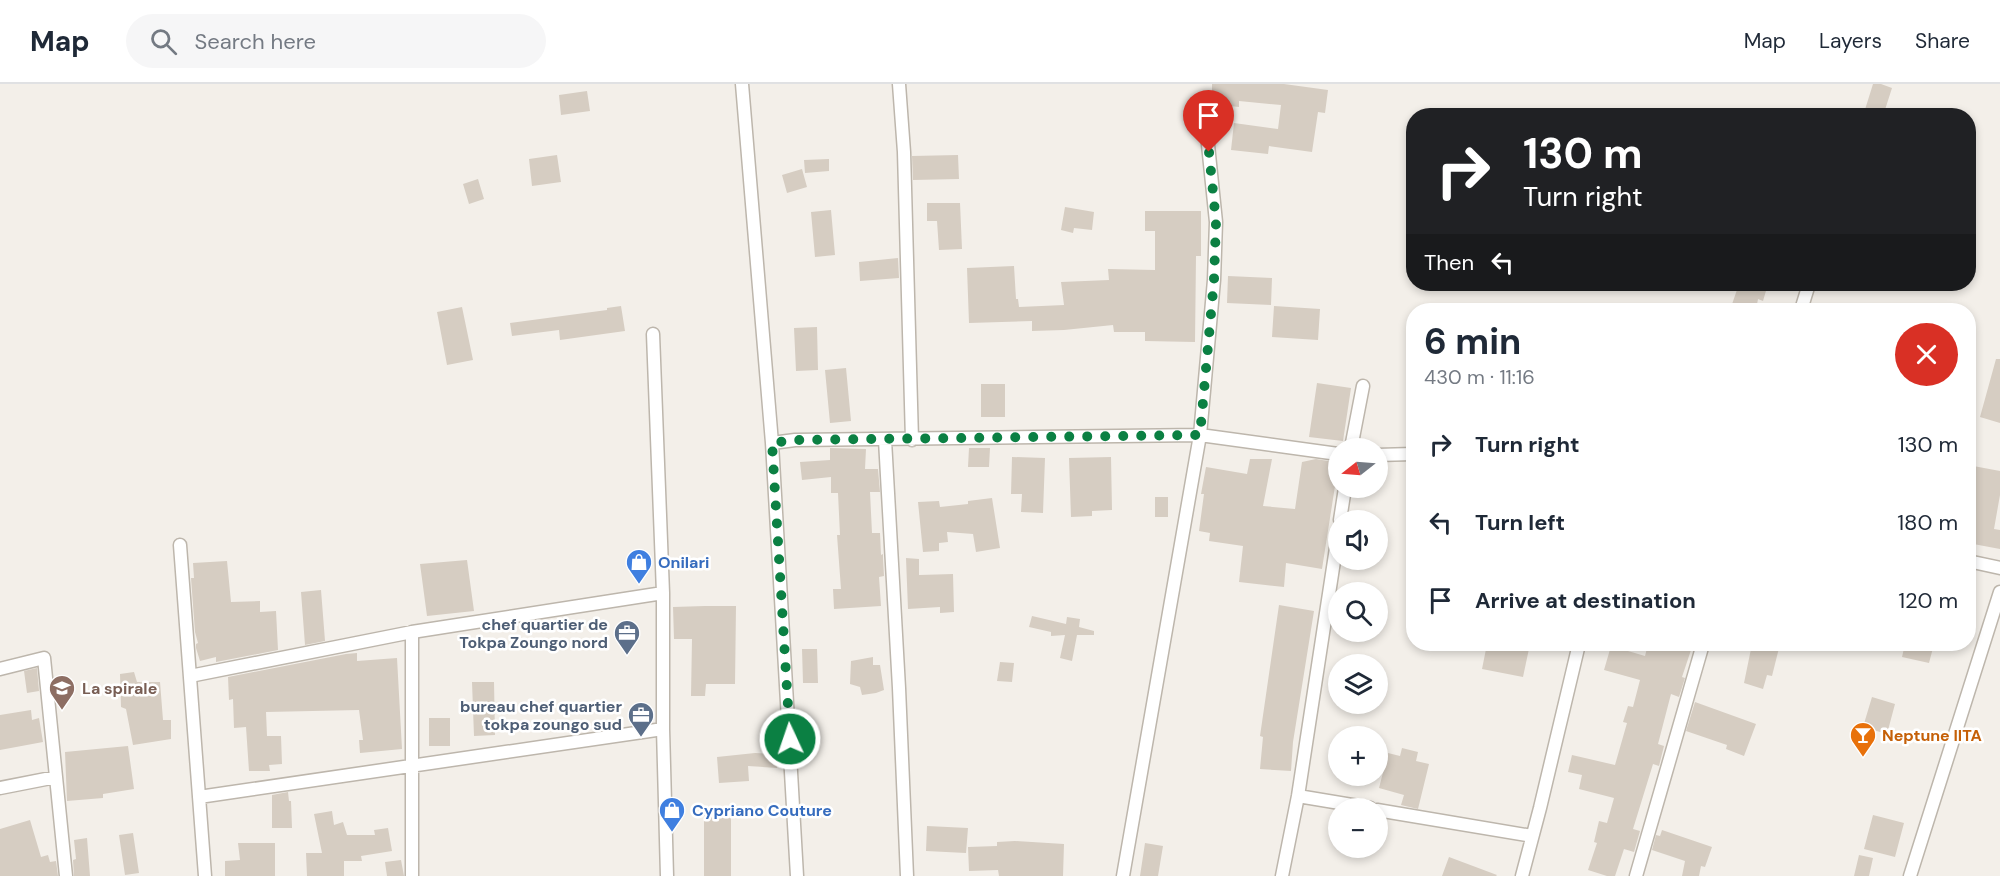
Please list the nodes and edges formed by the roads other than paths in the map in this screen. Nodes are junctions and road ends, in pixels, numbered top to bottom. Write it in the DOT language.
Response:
graph roads {
  1 [pos="742,84"];
  2 [pos="899,84"];
  3 [pos="1204,106"];
  4 [pos="653,334"];
  5 [pos="1363,386"];
  6 [pos="1200,435"];
  7 [pos="1354,438"];
  8 [pos="885,440"];
  9 [pos="912,440"];
  10 [pos="772,443"];
  11 [pos="1328,453"];
  12 [pos="1406,454"];
  13 [pos="1388,455"];
  14 [pos="180,545"];
  15 [pos="1976,563"];
  16 [pos="2000,568"];
  17 [pos="1333,570"];
  18 [pos="2000,592"];
  19 [pos="663,593"];
  20 [pos="412,632"];
  21 [pos="1577,651"];
  22 [pos="1701,651"];
  23 [pos="0,669"];
  24 [pos="190,676"];
  25 [pos="663,729"];
  26 [pos="412,767"];
  27 [pos="56,777"];
  28 [pos="0,788"];
  29 [pos="1298,796"];
  30 [pos="199,797"];
  31 [pos="1328,801"];
  32 [pos="1388,812"];
  33 [pos="1532,836"];
  34 [pos="66,876"];
  35 [pos="205,876"];
  36 [pos="412,876"];
  37 [pos="667,876"];
  38 [pos="797,876"];
  39 [pos="907,876"];
  40 [pos="1123,876"];
  41 [pos="1282,876"];
  42 [pos="1522,876"];
  43 [pos="1636,876"];
  44 [pos="1910,876"];
  1 -- 10 [label="street"];
  2 -- 9 [label="street"];
  3 -- 6 [label="street"];
  4 -- 19 [label="street"];
  5 -- 7 [label="street"];
  6 -- 9 [label="street"];
  6 -- 11 [label="street"];
  6 -- 40 [label="street"];
  8 -- 9 [label="street"];
  8 -- 10 [label="street"];
  8 -- 39 [label="street"];
  10 -- 38 [label="street"];
  12 -- 13 [label="street"];
  14 -- 24 [label="street"];
  15 -- 16 [label="street"];
  17 -- 29 [label="street"];
  18 -- 44 [label="street"];
  19 -- 20 [label="street"];
  19 -- 25 [label="street"];
  20 -- 24 [label="street"];
  20 -- 26 [label="street"];
  21 -- 33 [label="street"];
  22 -- 43 [label="street"];
  23 -- 27 [label="street"];
  24 -- 30 [label="street"];
  25 -- 26 [label="street"];
  25 -- 37 [label="street"];
  26 -- 30 [label="street"];
  26 -- 36 [label="street"];
  27 -- 28 [label="street"];
  27 -- 34 [label="street"];
  29 -- 31 [label="street"];
  29 -- 41 [label="street"];
  30 -- 35 [label="street"];
  32 -- 33 [label="street"];
  33 -- 42 [label="street"];
}
